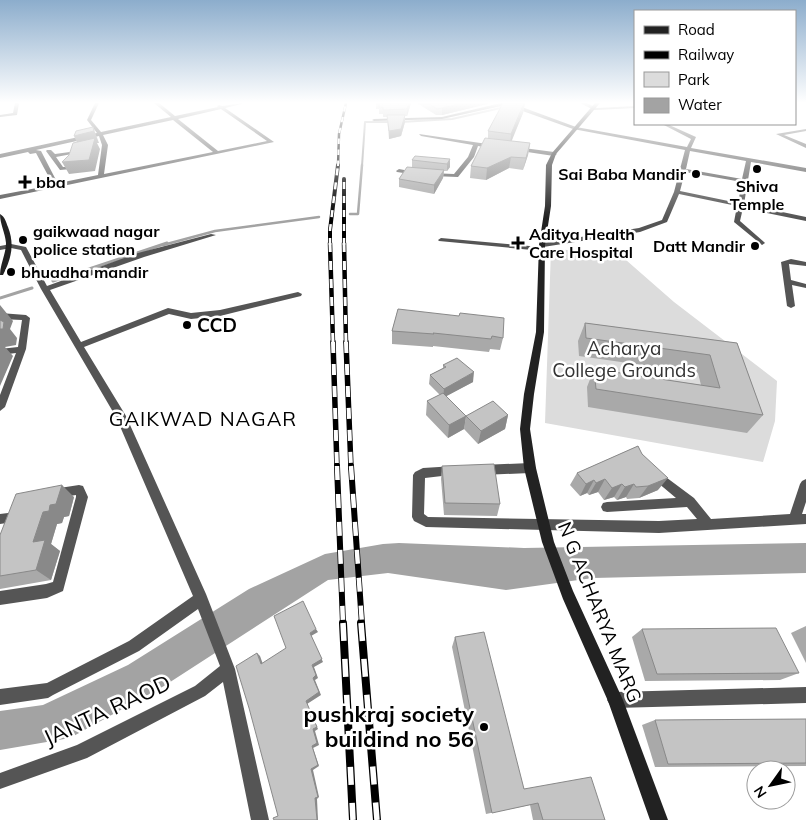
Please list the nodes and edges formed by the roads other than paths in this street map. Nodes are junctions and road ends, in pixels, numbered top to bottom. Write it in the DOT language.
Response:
graph roads {
  1 [pos="70,141"];
  2 [pos="104,141"];
  3 [pos="204,141"];
  4 [pos="270,141"];
  5 [pos="455,141"];
  6 [pos="564,141"];
  7 [pos="646,141"];
  8 [pos="692,141"];
  9 [pos="105,145"];
  10 [pos="476,145"];
  11 [pos="46,146"];
  12 [pos="98,146"];
  13 [pos="84,149"];
  14 [pos="688,149"];
  15 [pos="218,152"];
  16 [pos="554,154"];
  17 [pos="52,155"];
  18 [pos="74,155"];
  19 [pos="0,158"];
  20 [pos="749,160"];
  21 [pos="806,162"];
  22 [pos="683,170"];
  23 [pos="805,170"];
  24 [pos="399,171"];
  25 [pos="99,174"];
  26 [pos="744,181"];
  27 [pos="62,182"];
  28 [pos="74,182"];
  29 [pos="22,188"];
  30 [pos="10,190"];
  31 [pos="677,192"];
  32 [pos="0,193"];
  33 [pos="0,197"];
  34 [pos="739,206"];
  35 [pos="0,216"];
  36 [pos="806,219"];
  37 [pos="213,235"];
  38 [pos="441,240"];
  39 [pos="762,243"];
  40 [pos="11,246"];
  41 [pos="543,247"];
  42 [pos="0,248"];
  43 [pos="806,264"];
  44 [pos="0,273"];
  45 [pos="787,281"];
  46 [pos="806,286"];
  47 [pos="45,289"];
  48 [pos="298,294"];
  49 [pos="790,306"];
  50 [pos="0,316"];
  51 [pos="79,346"];
  52 [pos="22,349"];
  53 [pos="0,352"];
  54 [pos="0,406"];
  55 [pos="646,467"];
  56 [pos="530,468"];
  57 [pos="806,484"];
  58 [pos="42,495"];
  59 [pos="690,502"];
  60 [pos="607,507"];
  61 [pos="16,517"];
  62 [pos="0,519"];
  63 [pos="800,520"];
  64 [pos="708,524"];
  65 [pos="543,525"];
  66 [pos="0,598"];
  67 [pos="203,603"];
  68 [pos="226,662"];
  69 [pos="806,695"];
  70 [pos="0,697"];
  71 [pos="615,700"];
  72 [pos="0,780"];
  73 [pos="260,820"];
  74 [pos="659,820"];
  1 -- 11 [label="street"];
  2 -- 9 [label="street"];
  3 -- 15 [label="street"];
  4 -- 15 [label="street"];
  5 -- 10 [label="street"];
  6 -- 16 [label="main road, N G ACHARYA MARG"];
  7 -- 14 [label="street"];
  8 -- 14 [label="street"];
  9 -- 12 [label="street"];
  9 -- 25 [label="street"];
  10 -- 16 [label="street"];
  10 -- 24 [label="street"];
  11 -- 17 [label="street"];
  11 -- 19 [label="street"];
  13 -- 18 [label="street"];
  14 -- 20 [label="street"];
  14 -- 22 [label="street"];
  15 -- 25 [label="street"];
  16 -- 41 [label="main road, N G ACHARYA MARG"];
  17 -- 18 [label="street"];
  17 -- 18 [label="street"];
  19 -- 30 [label="street"];
  20 -- 23 [label="street"];
  20 -- 26 [label="street"];
  21 -- 23 [label="street"];
  22 -- 26 [label="street"];
  22 -- 31 [label="street"];
  25 -- 28 [label="street"];
  26 -- 34 [label="street"];
  27 -- 28 [label="street"];
  28 -- 33 [label="street"];
  29 -- 30 [label="street"];
  30 -- 32 [label="street"];
  31 -- 34 [label="street"];
  31 -- 41 [label="street"];
  34 -- 36 [label="street"];
  34 -- 39 [label="street"];
  35 -- 40 [label="main road"];
  37 -- 47 [label="street"];
  38 -- 41 [label="street"];
  40 -- 42 [label="street"];
  40 -- 44 [label="main road"];
  40 -- 47 [label="street"];
  41 -- 56 [label="main road, N G ACHARYA MARG"];
  43 -- 45 [label="street"];
  45 -- 46 [label="street"];
  45 -- 49 [label="street"];
  47 -- 51 [label="street"];
  48 -- 51 [label="street"];
  50 -- 52 [label="street"];
  51 -- 67 [label="street"];
  52 -- 53 [label="street"];
  52 -- 54 [label="street"];
  55 -- 59 [label="street"];
  56 -- 65 [label="main road, N G ACHARYA MARG"];
  56 -- 65 [label="street"];
  57 -- 63 [label="street"];
  58 -- 66 [label="street"];
  59 -- 60 [label="street"];
  59 -- 64 [label="street"];
  61 -- 62 [label="street"];
  63 -- 64 [label="street"];
  64 -- 65 [label="street"];
  65 -- 71 [label="main road, N G ACHARYA MARG"];
  67 -- 68 [label="street"];
  67 -- 70 [label="street"];
  68 -- 72 [label="street, JANTA RAOD"];
  68 -- 73 [label="street"];
  69 -- 71 [label="street"];
  71 -- 74 [label="main road, N G ACHARYA MARG"];
}
